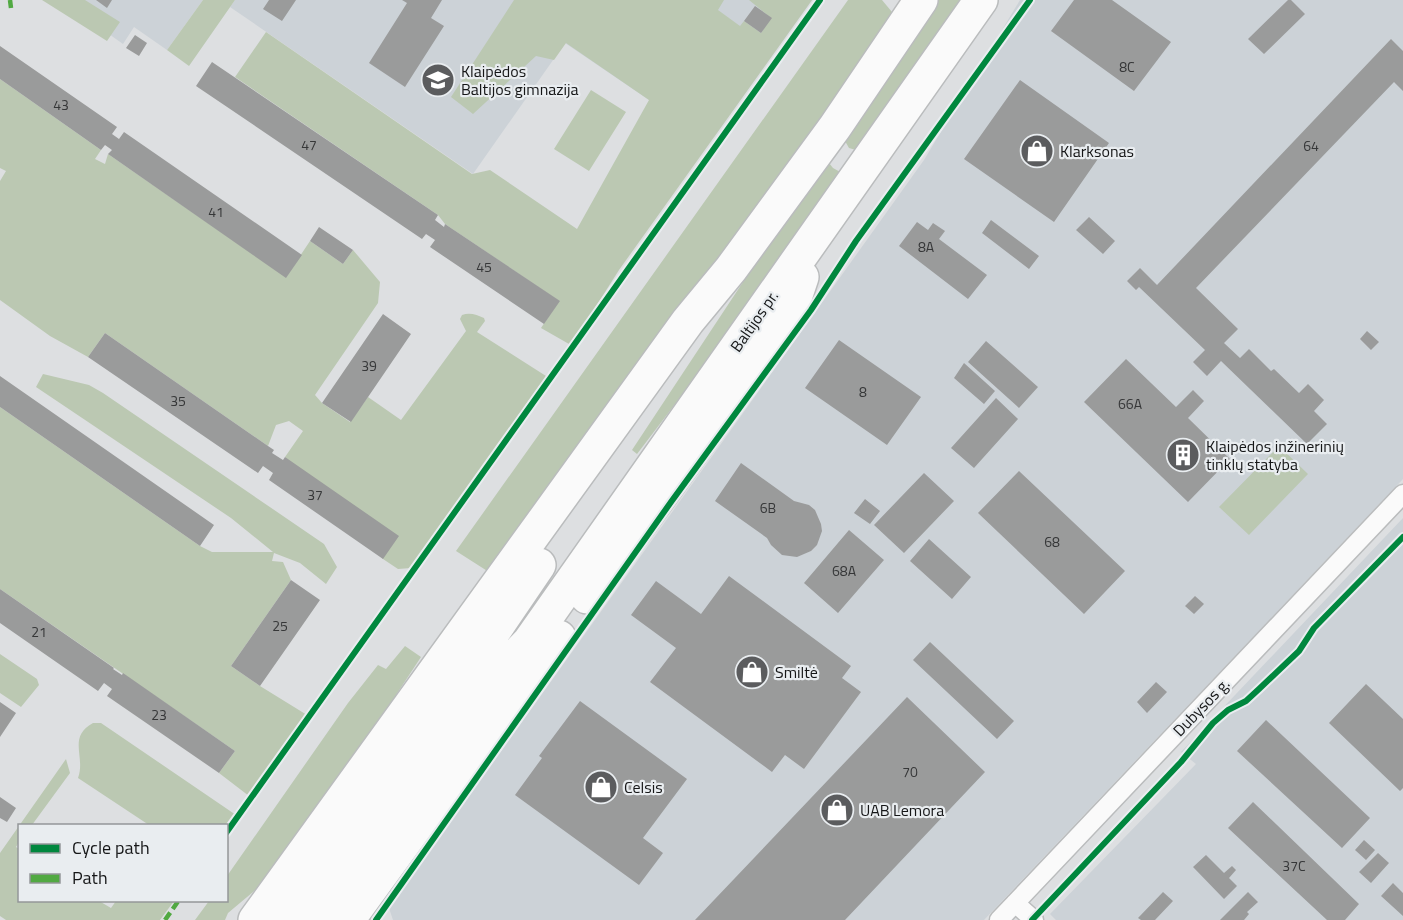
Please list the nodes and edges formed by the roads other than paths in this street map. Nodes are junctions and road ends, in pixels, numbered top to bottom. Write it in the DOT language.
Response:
graph roads {
  1 [pos="921,0"];
  2 [pos="981,0"];
  3 [pos="835,127"];
  4 [pos="867,162"];
  5 [pos="818,231"];
  6 [pos="731,269"];
  7 [pos="1403,494"];
  8 [pos="528,642"];
  9 [pos="506,703"];
  10 [pos="1015,903"];
  11 [pos="255,920"];
  12 [pos="287,920"];
  13 [pos="320,920"];
  14 [pos="348,920"];
  15 [pos="999,920"];
  16 [pos="1034,920"];
  1 -- 3 [label="highway"];
  2 -- 4 [label="highway, Baltijos pr."];
  3 -- 4 [label="highway"];
  3 -- 6 [label="highway"];
  4 -- 5 [label="highway, Baltijos pr."];
  5 -- 8 [label="highway, Baltijos pr."];
  5 -- 9 [label="highway"];
  6 -- 11 [label="highway"];
  6 -- 12 [label="highway"];
  7 -- 10 [label="street, Dubysos g."];
  8 -- 9 [label="highway"];
  8 -- 13 [label="highway"];
  9 -- 14 [label="highway"];
  10 -- 15 [label="street, Dubysos g."];
  10 -- 16 [label="street"];
}
